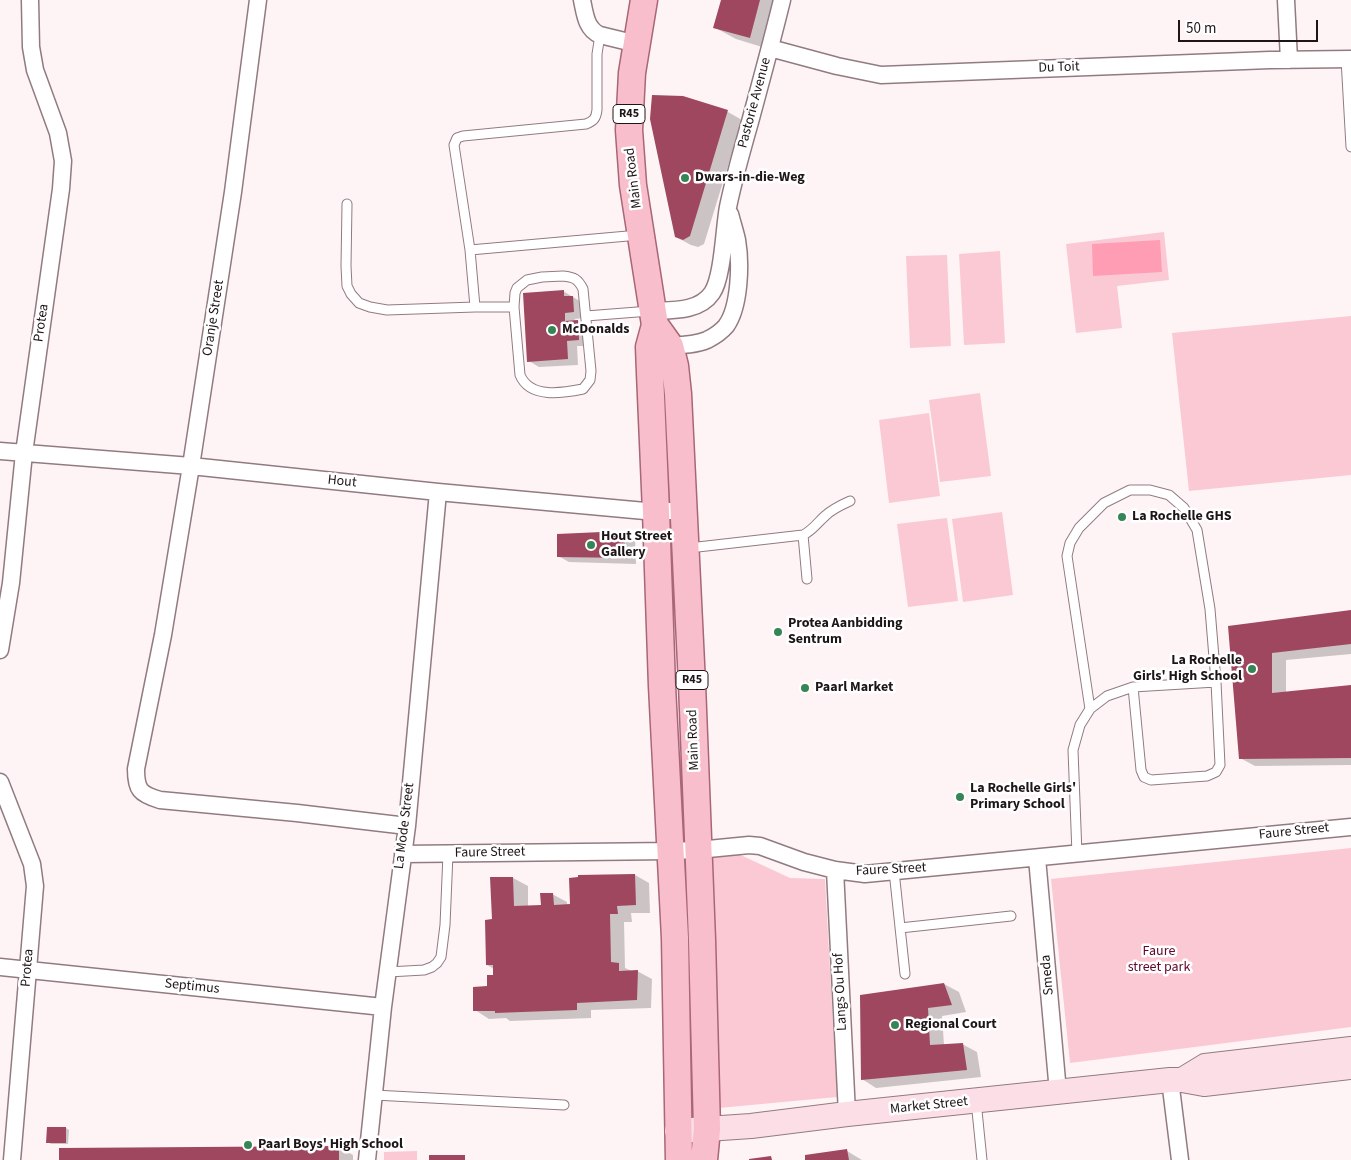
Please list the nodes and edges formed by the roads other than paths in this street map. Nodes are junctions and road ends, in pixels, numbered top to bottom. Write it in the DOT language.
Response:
graph roads {
  1 [pos="30,0"];
  2 [pos="258,0"];
  3 [pos="582,0"];
  4 [pos="644,0"];
  5 [pos="782,0"];
  6 [pos="1286,0"];
  7 [pos="600,36"];
  8 [pos="637,44"];
  9 [pos="770,48"];
  10 [pos="1348,59"];
  11 [pos="1289,60"];
  12 [pos="1351,147"];
  13 [pos="347,204"];
  14 [pos="728,207"];
  15 [pos="641,235"];
  16 [pos="470,250"];
  17 [pos="514,306"];
  18 [pos="475,307"];
  19 [pos="586,316"];
  20 [pos="656,332"];
  21 [pos="0,450"];
  22 [pos="24,453"];
  23 [pos="191,466"];
  24 [pos="438,492"];
  25 [pos="850,501"];
  26 [pos="684,510"];
  27 [pos="656,512"];
  28 [pos="803,535"];
  29 [pos="686,548"];
  30 [pos="807,580"];
  31 [pos="0,650"];
  32 [pos="1216,682"];
  33 [pos="1133,687"];
  34 [pos="1090,709"];
  35 [pos="0,782"];
  36 [pos="406,826"];
  37 [pos="1351,827"];
  38 [pos="698,850"];
  39 [pos="672,851"];
  40 [pos="403,854"];
  41 [pos="448,854"];
  42 [pos="1077,854"];
  43 [pos="1037,858"];
  44 [pos="835,870"];
  45 [pos="894,871"];
  46 [pos="1011,916"];
  47 [pos="900,928"];
  48 [pos="0,967"];
  49 [pos="28,970"];
  50 [pos="388,972"];
  51 [pos="905,974"];
  52 [pos="383,1007"];
  53 [pos="1351,1049"];
  54 [pos="1351,1067"];
  55 [pos="1176,1080"];
  56 [pos="1058,1092"];
  57 [pos="374,1095"];
  58 [pos="976,1101"];
  59 [pos="564,1105"];
  60 [pos="847,1114"];
  61 [pos="707,1129"];
  62 [pos="677,1131"];
  63 [pos="12,1160"];
  64 [pos="367,1160"];
  65 [pos="678,1160"];
  66 [pos="704,1160"];
  67 [pos="982,1160"];
  68 [pos="1180,1160"];
  1 -- 22 [label="street, Protea"];
  2 -- 23 [label="street, Oranje Street"];
  3 -- 7 [label="street"];
  4 -- 8 [label="main road, Main Road / R45"];
  5 -- 9 [label="street, Pastorie Avenue"];
  6 -- 11 [label="street"];
  7 -- 8 [label="street"];
  7 -- 16 [label="lane"];
  8 -- 15 [label="main road, Main Road / R45"];
  9 -- 11 [label="street, Du Toit"];
  9 -- 14 [label="street, Pastorie Avenue"];
  10 -- 11 [label="street, Du Toit"];
  10 -- 12 [label="lane"];
  13 -- 18 [label="lane"];
  14 -- 20 [label="street, Pastorie Avenue"];
  14 -- 20 [label="street, Pastorie Avenue"];
  15 -- 16 [label="lane"];
  15 -- 20 [label="main road, Main Road / R45"];
  16 -- 18 [label="lane"];
  17 -- 18 [label="lane"];
  17 -- 19 [label="lane"];
  17 -- 19 [label="lane"];
  19 -- 20 [label="lane"];
  20 -- 26 [label="main road, Main Road / R45"];
  20 -- 27 [label="main road, Main Road / R45"];
  21 -- 22 [label="street, Hout"];
  22 -- 23 [label="street, Hout"];
  22 -- 31 [label="street, Protea"];
  23 -- 24 [label="street, Hout"];
  23 -- 36 [label="street, Oranje Street"];
  24 -- 27 [label="street, Hout"];
  24 -- 36 [label="street, La Mode Street"];
  25 -- 28 [label="lane"];
  26 -- 27 [label="street, Hout"];
  26 -- 29 [label="main road, Main Road / R45"];
  27 -- 39 [label="main road, Main Road / R45"];
  28 -- 29 [label="lane"];
  28 -- 30 [label="lane"];
  29 -- 38 [label="main road, Main Road / R45"];
  32 -- 33 [label="lane"];
  32 -- 33 [label="lane"];
  32 -- 34 [label="lane"];
  33 -- 34 [label="lane"];
  34 -- 42 [label="lane"];
  35 -- 49 [label="street, Protea"];
  36 -- 40 [label="street, La Mode Street"];
  37 -- 42 [label="street, Faure Street"];
  38 -- 39 [label="street, Faure Street"];
  38 -- 44 [label="street, Faure Street"];
  38 -- 61 [label="main road, Main Road / R45"];
  39 -- 41 [label="street, Faure Street"];
  39 -- 62 [label="main road, Main Road / R45"];
  40 -- 41 [label="street, Faure Street"];
  40 -- 50 [label="street, La Mode Street"];
  41 -- 50 [label="lane"];
  42 -- 43 [label="street, Faure Street"];
  43 -- 45 [label="street, Faure Street"];
  43 -- 56 [label="street, Smeda"];
  44 -- 45 [label="street, Faure Street"];
  44 -- 60 [label="street, Langs Ou Hof"];
  45 -- 47 [label="lane"];
  46 -- 47 [label="lane"];
  47 -- 51 [label="lane"];
  48 -- 49 [label="street, Septimus"];
  49 -- 52 [label="street, Septimus"];
  49 -- 63 [label="street, Protea"];
  50 -- 52 [label="street, La Mode Street"];
  52 -- 57 [label="street, La Mode Street"];
  53 -- 55 [label="main road, Market Street"];
  54 -- 55 [label="main road, Market Street"];
  55 -- 56 [label="main road, Market Street"];
  55 -- 68 [label="street"];
  56 -- 58 [label="main road, Market Street"];
  57 -- 59 [label="lane"];
  57 -- 64 [label="street, La Mode Street"];
  58 -- 60 [label="main road, Market Street"];
  58 -- 67 [label="lane"];
  60 -- 61 [label="main road, Market Street"];
  61 -- 62 [label="main road, Market Street"];
  61 -- 66 [label="main road, Main Road / R45"];
  62 -- 65 [label="main road, Main Road / R45"];
}
